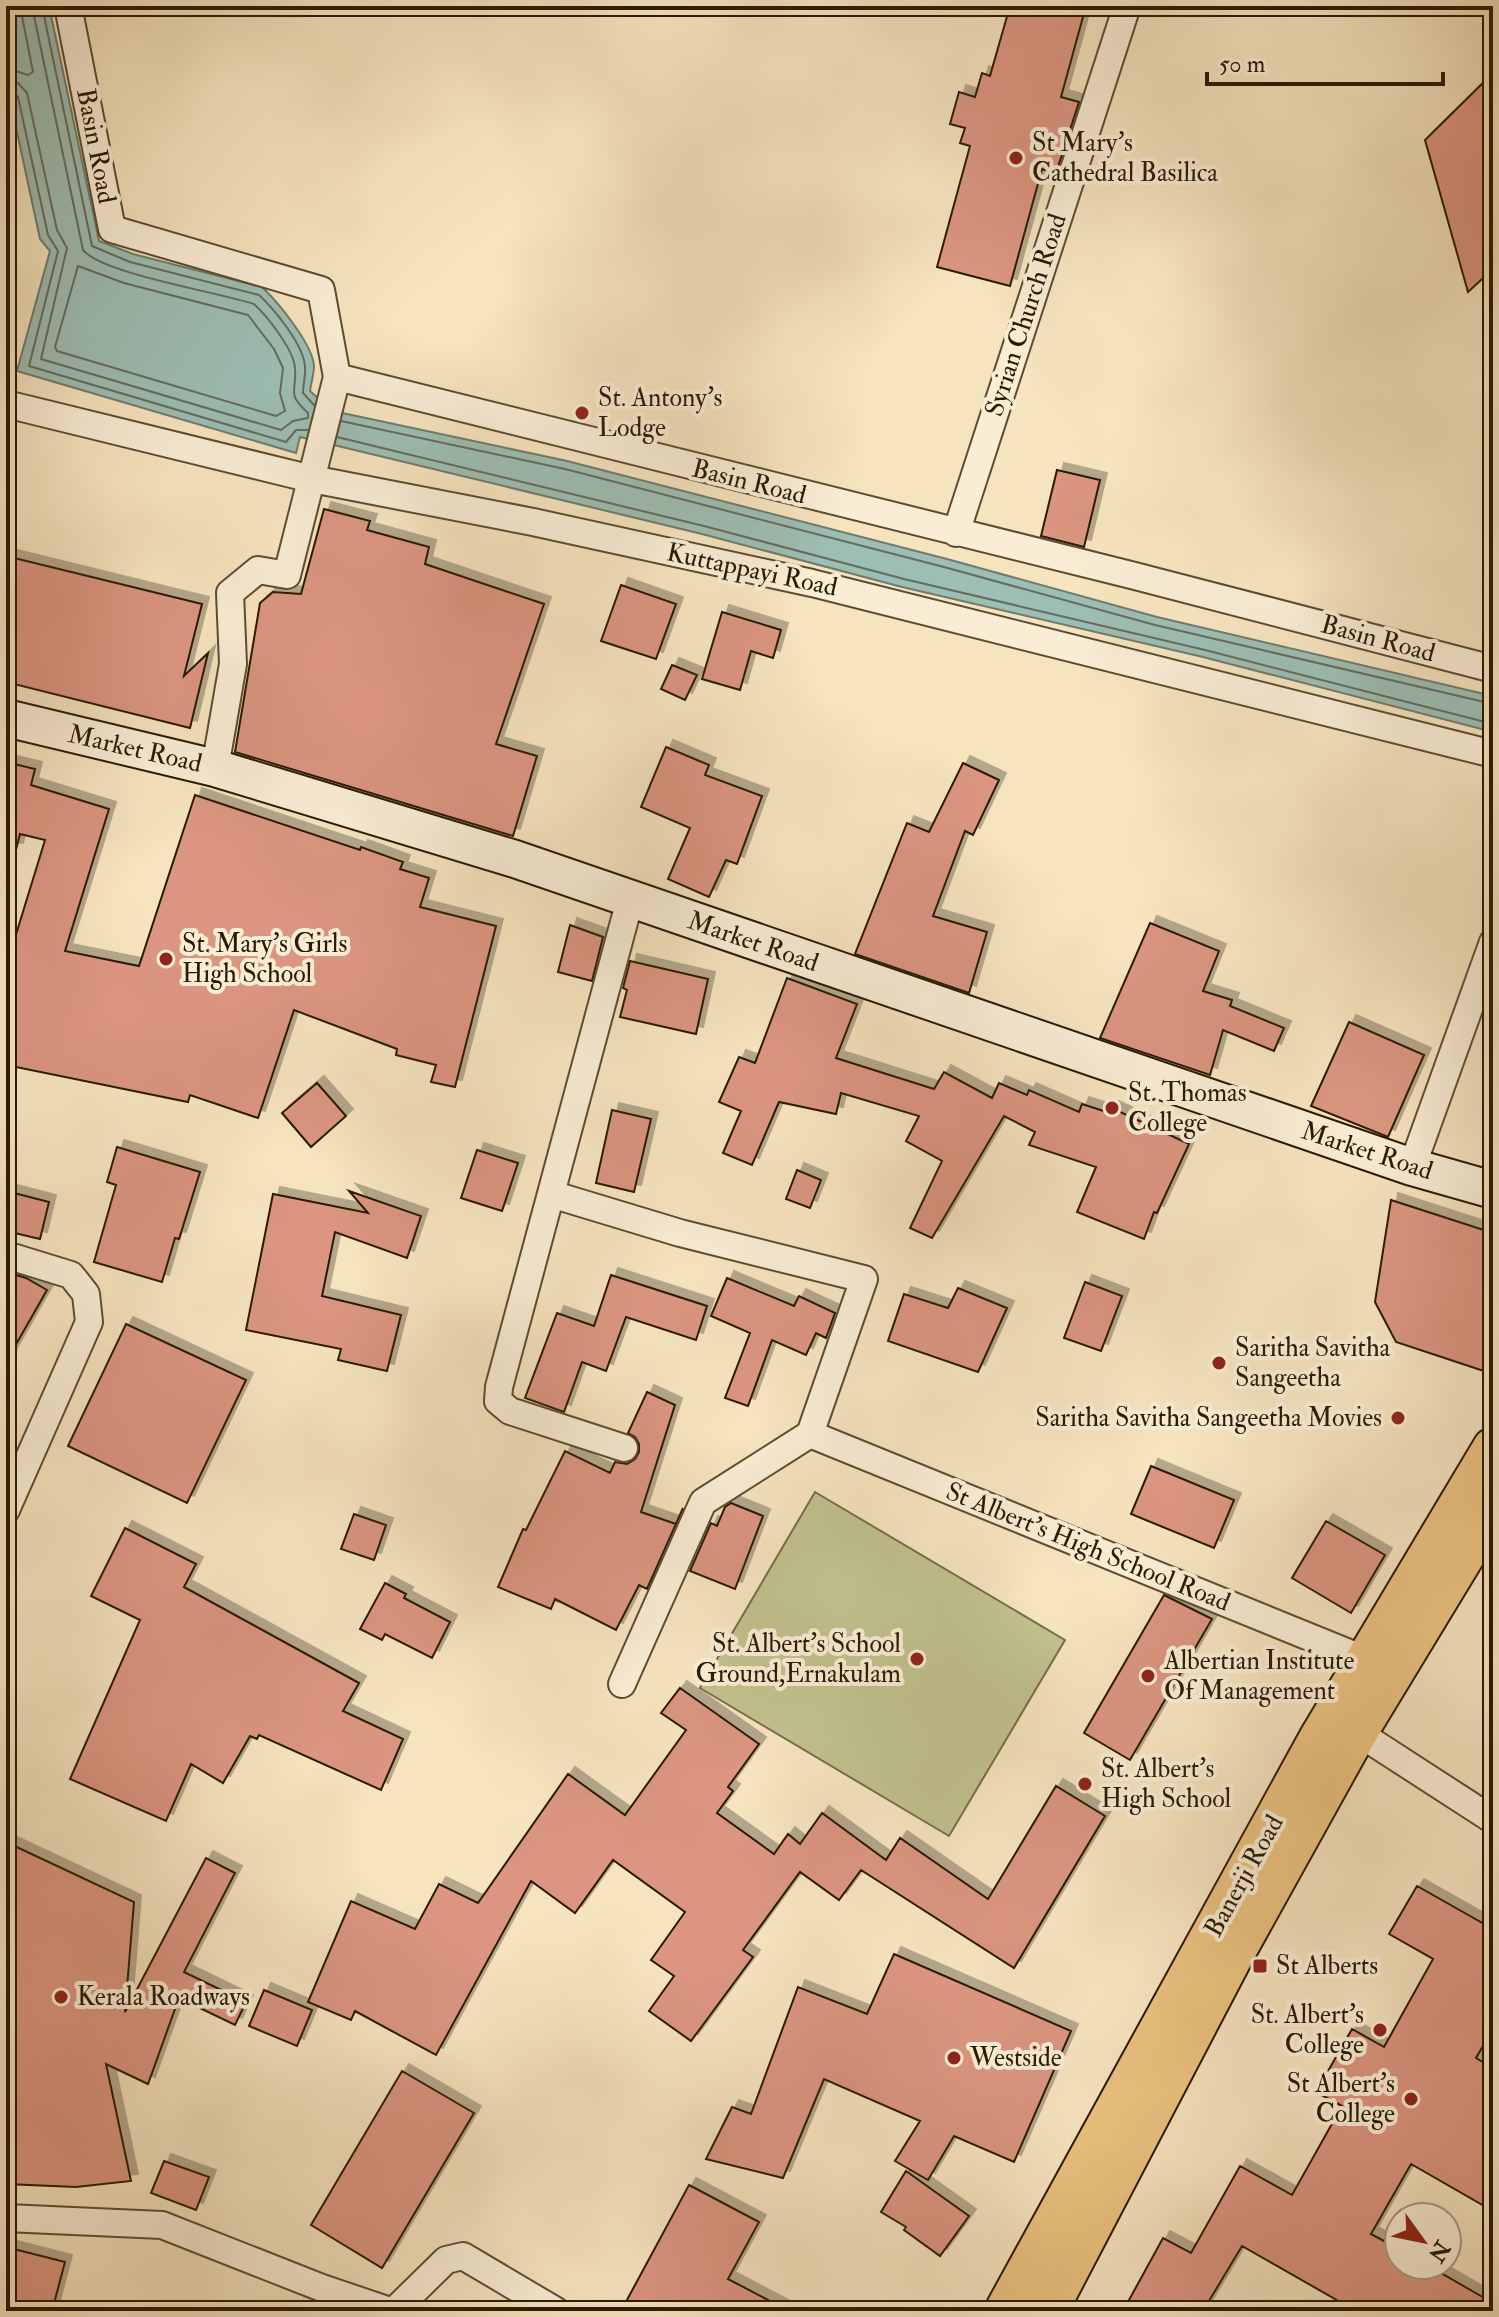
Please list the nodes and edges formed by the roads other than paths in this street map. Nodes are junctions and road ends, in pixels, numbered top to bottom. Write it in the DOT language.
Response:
graph roads {
  1 [pos="68,6"];
  2 [pos="1127,6"];
  3 [pos="337,377"];
  4 [pos="6,404"];
  5 [pos="312,479"];
  6 [pos="956,533"];
  7 [pos="1493,669"];
  8 [pos="6,718"];
  9 [pos="1493,754"];
  10 [pos="215,768"];
  11 [pos="630,900"];
  12 [pos="1493,942"];
  13 [pos="1412,1167"];
  14 [pos="1493,1190"];
  15 [pos="551,1194"];
  16 [pos="6,1255"];
  17 [pos="810,1434"];
  18 [pos="624,1448"];
  19 [pos="1493,1448"];
  20 [pos="1493,1508"];
  21 [pos="6,1510"];
  22 [pos="1366,1660"];
  23 [pos="622,1684"];
  24 [pos="1357,1732"];
  25 [pos="1493,1820"];
  26 [pos="6,2218"];
  27 [pos="392,2311"];
  28 [pos="556,2311"];
  29 [pos="1005,2311"];
  30 [pos="1047,2311"];
  1 -- 3 [label="street, Basin Road"];
  2 -- 6 [label="street, Syrian Church Road"];
  3 -- 5 [label="street"];
  3 -- 6 [label="street, Basin Road"];
  4 -- 5 [label="street, Kuttappayi Road"];
  5 -- 9 [label="street, Kuttappayi Road"];
  5 -- 10 [label="street"];
  6 -- 7 [label="street, Basin Road"];
  8 -- 10 [label="street, Market Road"];
  10 -- 11 [label="street, Market Road"];
  11 -- 13 [label="street, Market Road"];
  11 -- 15 [label="street"];
  12 -- 13 [label="street"];
  13 -- 14 [label="street, Market Road"];
  15 -- 17 [label="street"];
  15 -- 18 [label="street"];
  16 -- 21 [label="street"];
  17 -- 22 [label="street, St Albert's High School Road"];
  17 -- 23 [label="street"];
  19 -- 22 [label="main road, Banerji Road"];
  20 -- 24 [label="main road, Banerji Road"];
  22 -- 29 [label="main road, Banerji Road"];
  24 -- 25 [label="street"];
  24 -- 30 [label="main road, Banerji Road"];
  26 -- 27 [label="street"];
  27 -- 28 [label="street"];
}
